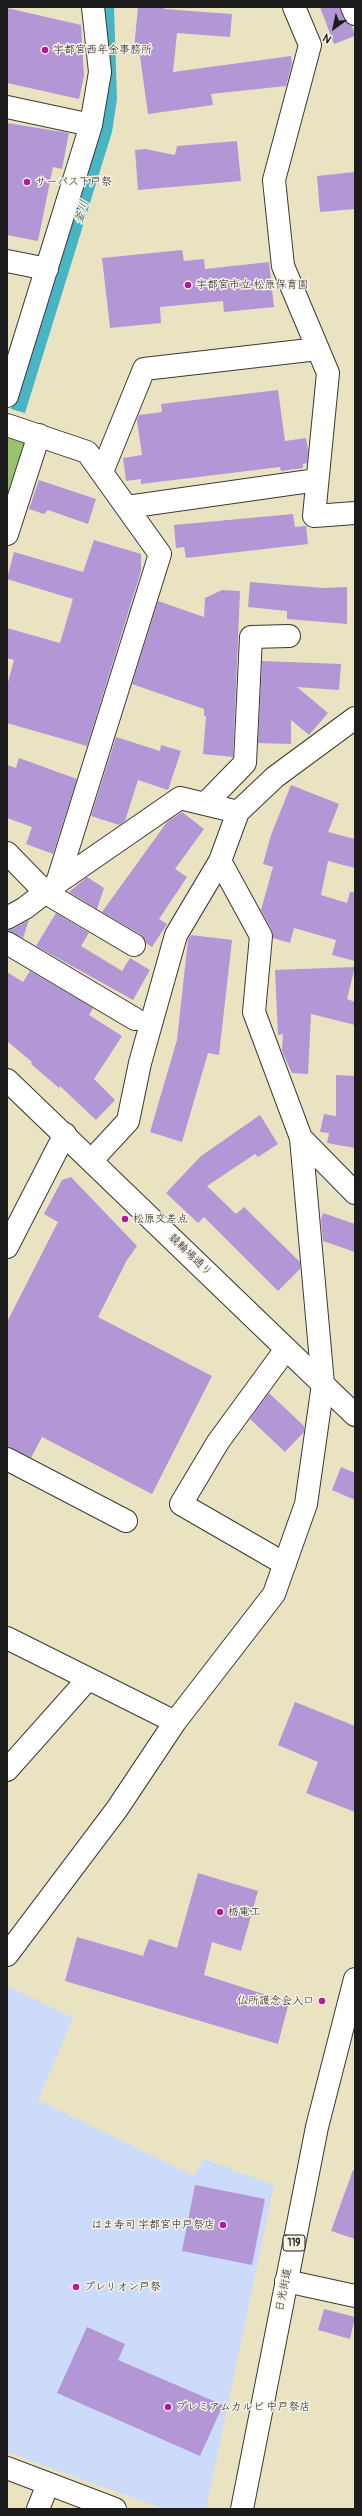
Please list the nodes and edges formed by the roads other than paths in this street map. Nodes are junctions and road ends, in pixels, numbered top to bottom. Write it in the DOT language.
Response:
graph roads {
  1 [pos="93,7"];
  2 [pos="294,7"];
  3 [pos="352,7"];
  4 [pos="355,14"];
  5 [pos="7,107"];
  6 [pos="92,125"];
  7 [pos="7,261"];
  8 [pos="47,269"];
  9 [pos="318,349"];
  10 [pos="7,396"];
  11 [pos="7,425"];
  12 [pos="35,434"];
  13 [pos="102,472"];
  14 [pos="317,480"];
  15 [pos="127,507"];
  16 [pos="355,513"];
  17 [pos="7,534"];
  18 [pos="289,636"];
  19 [pos="355,718"];
  20 [pos="205,804"];
  21 [pos="238,812"];
  22 [pos="7,853"];
  23 [pos="220,861"];
  24 [pos="52,888"];
  25 [pos="7,918"];
  26 [pos="7,943"];
  27 [pos="134,945"];
  28 [pos="135,1019"];
  29 [pos="7,1080"];
  30 [pos="65,1134"];
  31 [pos="301,1138"];
  32 [pos="92,1160"];
  33 [pos="355,1193"];
  34 [pos="7,1246"];
  35 [pos="286,1349"];
  36 [pos="323,1384"];
  37 [pos="355,1415"];
  38 [pos="7,1459"];
  39 [pos="126,1521"];
  40 [pos="285,1564"];
  41 [pos="7,1638"];
  42 [pos="88,1679"];
  43 [pos="175,1722"];
  44 [pos="7,1770"];
  45 [pos="7,1955"];
  46 [pos="355,1979"];
  47 [pos="286,2281"];
  48 [pos="355,2296"];
  49 [pos="7,2468"];
  50 [pos="48,2484"];
  51 [pos="38,2509"];
  52 [pos="116,2509"];
  53 [pos="242,2509"];
  1 -- 6 [label="main road"];
  2 -- 9 [label="main road"];
  3 -- 4 [label="main road"];
  5 -- 6 [label="main road"];
  6 -- 8 [label="main road"];
  7 -- 8 [label="main road"];
  8 -- 10 [label="main road"];
  9 -- 13 [label="main road"];
  9 -- 14 [label="main road"];
  11 -- 12 [label="main road"];
  12 -- 13 [label="main road"];
  12 -- 17 [label="main road"];
  13 -- 15 [label="main road"];
  14 -- 15 [label="main road"];
  14 -- 16 [label="main road"];
  15 -- 24 [label="main road"];
  18 -- 20 [label="main road"];
  19 -- 21 [label="main road"];
  20 -- 21 [label="main road"];
  20 -- 24 [label="main road"];
  21 -- 23 [label="main road"];
  22 -- 24 [label="main road"];
  23 -- 31 [label="main road"];
  23 -- 32 [label="main road"];
  24 -- 25 [label="main road"];
  24 -- 27 [label="main road"];
  26 -- 28 [label="main road"];
  29 -- 30 [label="main road, 競輪場通り"];
  30 -- 32 [label="main road, 競輪場通り"];
  30 -- 34 [label="main road"];
  31 -- 33 [label="main road"];
  31 -- 36 [label="main road"];
  32 -- 35 [label="main road, 競輪場通り"];
  35 -- 36 [label="main road, 競輪場通り"];
  35 -- 40 [label="main road"];
  36 -- 37 [label="main road, 競輪場通り"];
  36 -- 40 [label="main road"];
  38 -- 39 [label="main road"];
  40 -- 43 [label="main road"];
  41 -- 42 [label="main road"];
  42 -- 43 [label="main road"];
  42 -- 44 [label="main road"];
  43 -- 45 [label="main road"];
  46 -- 47 [label="main road, 日光街道 / 119"];
  47 -- 48 [label="main road"];
  47 -- 53 [label="main road, 日光街道 / 119"];
  49 -- 50 [label="main road"];
  50 -- 51 [label="main road"];
  50 -- 52 [label="main road"];
}
